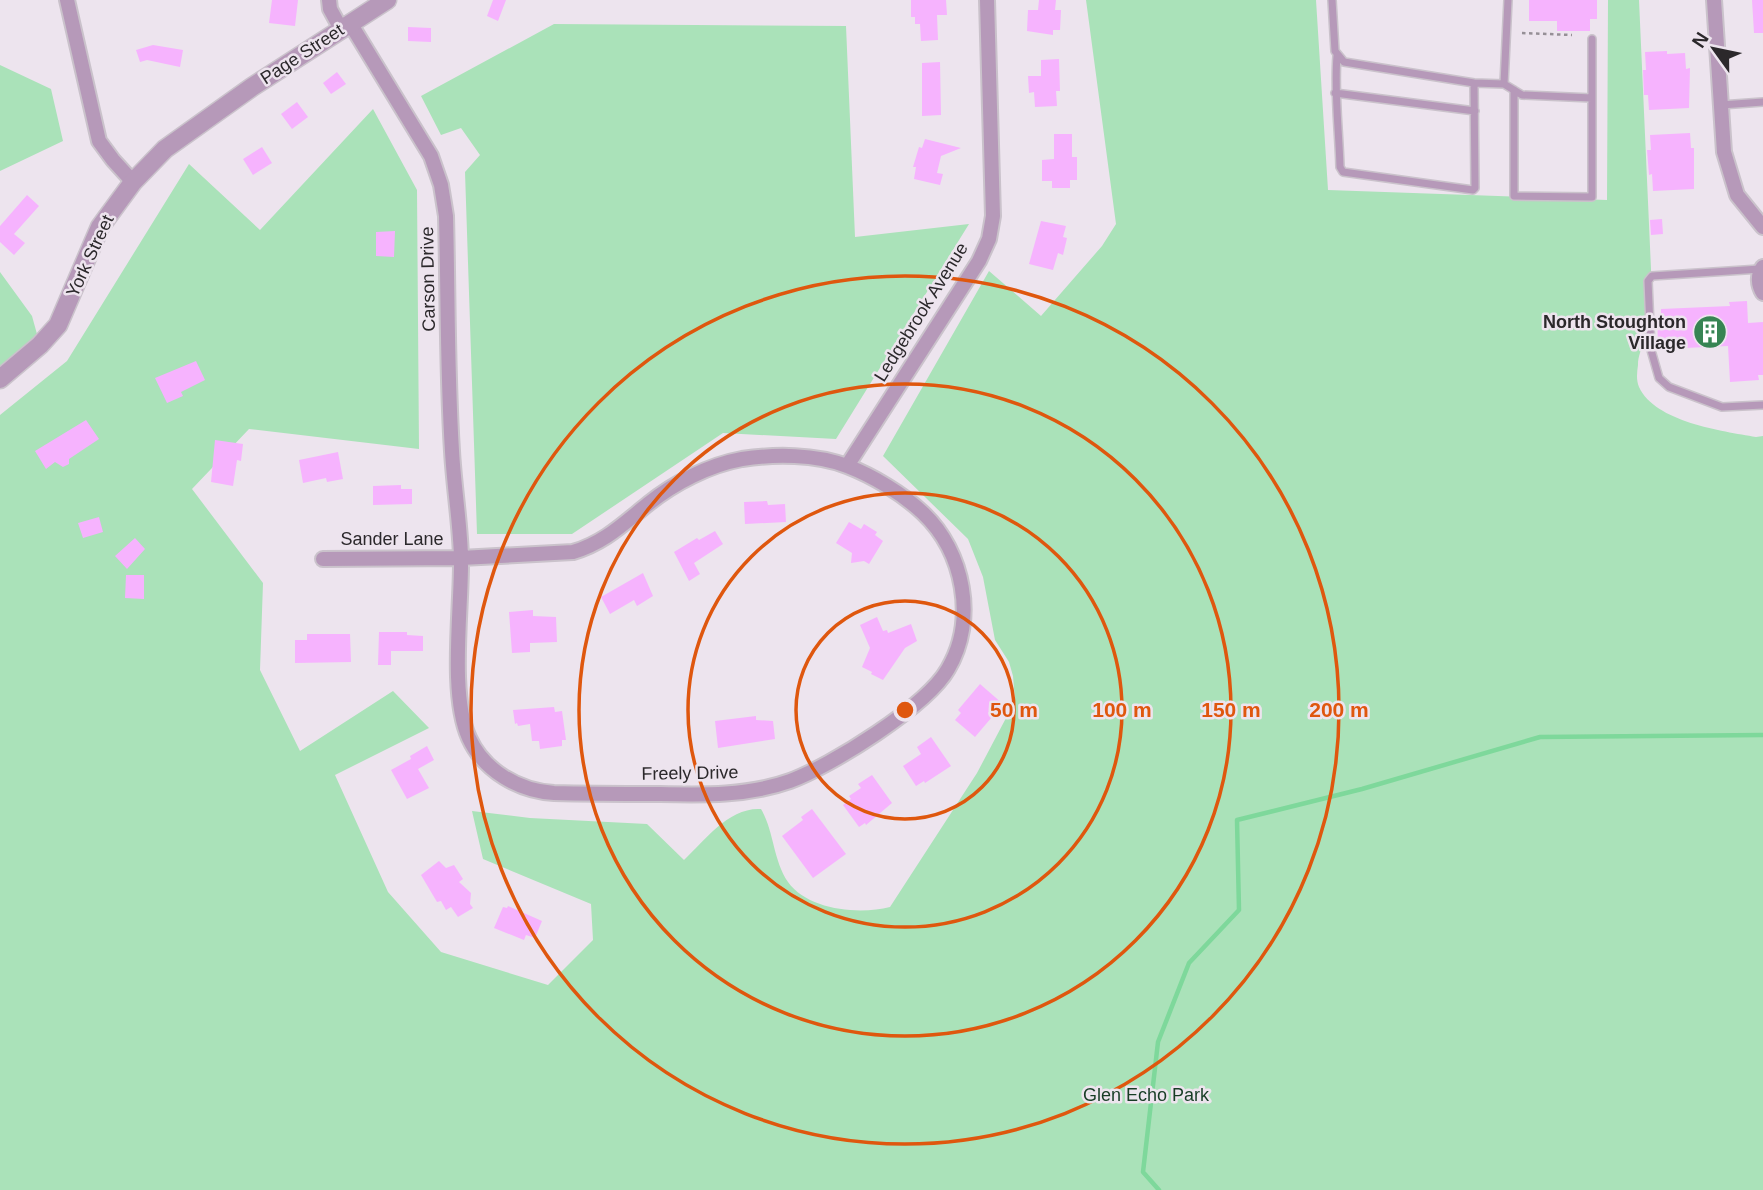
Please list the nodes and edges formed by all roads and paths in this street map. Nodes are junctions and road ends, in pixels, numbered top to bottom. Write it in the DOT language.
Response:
graph roads {
  1 [pos="67,0"];
  2 [pos="329,0"];
  3 [pos="387,0"];
  4 [pos="986,0"];
  5 [pos="1332,0"];
  6 [pos="1508,0"];
  7 [pos="1714,0"];
  8 [pos="345,26"];
  9 [pos="1522,33"];
  10 [pos="1572,34"];
  11 [pos="1592,39"];
  12 [pos="1337,56"];
  13 [pos="1474,83"];
  14 [pos="1504,85"];
  15 [pos="252,87"];
  16 [pos="1514,90"];
  17 [pos="1335,93"];
  18 [pos="1592,98"];
  19 [pos="1763,103"];
  20 [pos="1720,105"];
  21 [pos="1475,111"];
  22 [pos="133,182"];
  23 [pos="1763,227"];
  24 [pos="1762,268"];
  25 [pos="1763,293"];
  26 [pos="0,379"];
  27 [pos="1763,405"];
  28 [pos="847,466"];
  29 [pos="461,558"];
  30 [pos="323,559"];
  1 -- 22 [label="street"];
  2 -- 8 [label="street, Carson Drive"];
  3 -- 8 [label="street, Page Street"];
  4 -- 28 [label="street, Ledgebrook Avenue"];
  5 -- 12 [label="lane"];
  6 -- 14 [label="lane"];
  7 -- 20 [label="street"];
  8 -- 15 [label="street, Page Street"];
  8 -- 29 [label="street, Carson Drive"];
  9 -- 10 [label="path"];
  11 -- 18 [label="lane"];
  12 -- 13 [label="lane"];
  12 -- 17 [label="lane"];
  13 -- 14 [label="lane"];
  13 -- 21 [label="lane"];
  14 -- 16 [label="lane"];
  15 -- 22 [label="street, York Street"];
  16 -- 18 [label="lane"];
  16 -- 18 [label="lane"];
  17 -- 21 [label="lane"];
  17 -- 21 [label="lane"];
  19 -- 20 [label="lane"];
  20 -- 23 [label="street"];
  22 -- 26 [label="street, York Street"];
  24 -- 25 [label="street"];
  24 -- 27 [label="lane"];
  28 -- 29 [label="street, Freely Drive"];
  28 -- 29 [label="street, Freely Drive"];
  29 -- 30 [label="street, Sander Lane"];
}
